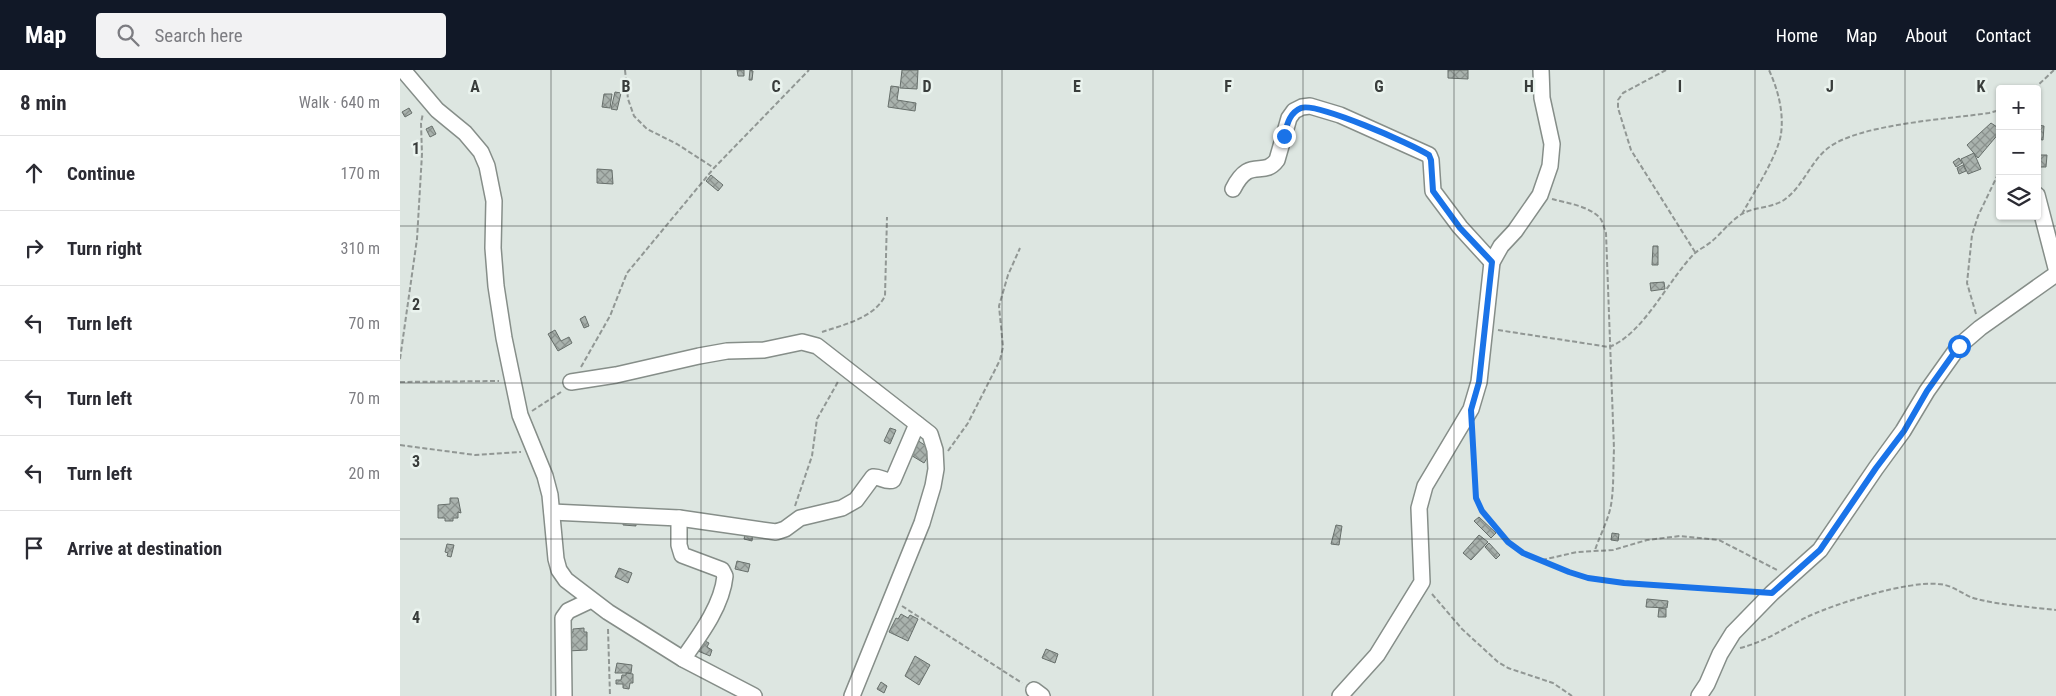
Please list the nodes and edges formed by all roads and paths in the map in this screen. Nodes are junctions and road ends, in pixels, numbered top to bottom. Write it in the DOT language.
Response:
graph roads {
  1 [pos="403,70"];
  2 [pos="625,70"];
  3 [pos="809,70"];
  4 [pos="1541,70"];
  5 [pos="1666,70"];
  6 [pos="1770,70"];
  7 [pos="2054,70"];
  8 [pos="2038,85"];
  9 [pos="424,95"];
  10 [pos="1996,111"];
  11 [pos="714,168"];
  12 [pos="1998,175"];
  13 [pos="1233,189"];
  14 [pos="1540,195"];
  15 [pos="2041,210"];
  16 [pos="1741,214"];
  17 [pos="887,217"];
  18 [pos="1020,248"];
  19 [pos="1696,253"];
  20 [pos="1492,262"];
  21 [pos="2056,268"];
  22 [pos="2056,274"];
  23 [pos="1486,328"];
  24 [pos="1980,328"];
  25 [pos="802,342"];
  26 [pos="1609,347"];
  27 [pos="400,359"];
  28 [pos="846,368"];
  29 [pos="400,382"];
  30 [pos="514,382"];
  31 [pos="571,382"];
  32 [pos="1471,410"];
  33 [pos="520,415"];
  34 [pos="917,424"];
  35 [pos="400,445"];
  36 [pos="534,451"];
  37 [pos="936,469"];
  38 [pos="552,512"];
  39 [pos="679,518"];
  40 [pos="791,523"];
  41 [pos="1595,550"];
  42 [pos="1541,560"];
  43 [pos="1790,577"];
  44 [pos="1422,582"];
  45 [pos="1772,593"];
  46 [pos="586,596"];
  47 [pos="891,600"];
  48 [pos="2056,610"];
  49 [pos="608,612"];
  50 [pos="1720,654"];
  51 [pos="683,659"];
  52 [pos="1564,692"];
  53 [pos="1038,693"];
  54 [pos="564,696"];
  55 [pos="610,696"];
  56 [pos="754,696"];
  57 [pos="852,696"];
  58 [pos="1340,696"];
  59 [pos="1564,696"];
  60 [pos="1572,696"];
  61 [pos="1699,696"];
  1 -- 9 [label="street"];
  2 -- 11 [label="path"];
  3 -- 11 [label="path"];
  4 -- 14 [label="street"];
  5 -- 19 [label="path"];
  6 -- 16 [label="path"];
  7 -- 8 [label="path"];
  9 -- 27 [label="path"];
  9 -- 30 [label="street"];
  10 -- 16 [label="path"];
  11 -- 31 [label="path"];
  12 -- 24 [label="path"];
  13 -- 20 [label="street"];
  14 -- 20 [label="street"];
  14 -- 26 [label="path"];
  15 -- 21 [label="street"];
  16 -- 19 [label="path"];
  17 -- 25 [label="path"];
  18 -- 37 [label="path"];
  19 -- 26 [label="path"];
  20 -- 23 [label="street"];
  22 -- 24 [label="street"];
  23 -- 26 [label="path"];
  23 -- 32 [label="street"];
  24 -- 43 [label="street"];
  25 -- 28 [label="street"];
  25 -- 31 [label="street"];
  26 -- 41 [label="path"];
  28 -- 34 [label="street"];
  28 -- 40 [label="path"];
  29 -- 30 [label="path"];
  30 -- 33 [label="street"];
  31 -- 33 [label="path"];
  32 -- 42 [label="path"];
  32 -- 44 [label="street"];
  33 -- 36 [label="street"];
  34 -- 37 [label="street"];
  34 -- 40 [label="street"];
  35 -- 36 [label="path"];
  36 -- 38 [label="street"];
  37 -- 47 [label="street"];
  38 -- 39 [label="street"];
  38 -- 46 [label="street"];
  39 -- 40 [label="street"];
  39 -- 51 [label="street"];
  41 -- 42 [label="path"];
  41 -- 43 [label="path"];
  42 -- 45 [label="path"];
  43 -- 45 [label="street"];
  44 -- 52 [label="path"];
  44 -- 58 [label="street"];
  45 -- 50 [label="street"];
  46 -- 49 [label="street"];
  46 -- 54 [label="street"];
  47 -- 53 [label="path"];
  47 -- 57 [label="street"];
  48 -- 50 [label="path"];
  49 -- 51 [label="street"];
  49 -- 55 [label="path"];
  50 -- 61 [label="street"];
  51 -- 56 [label="street"];
  52 -- 59 [label="path"];
  52 -- 60 [label="path"];
}
